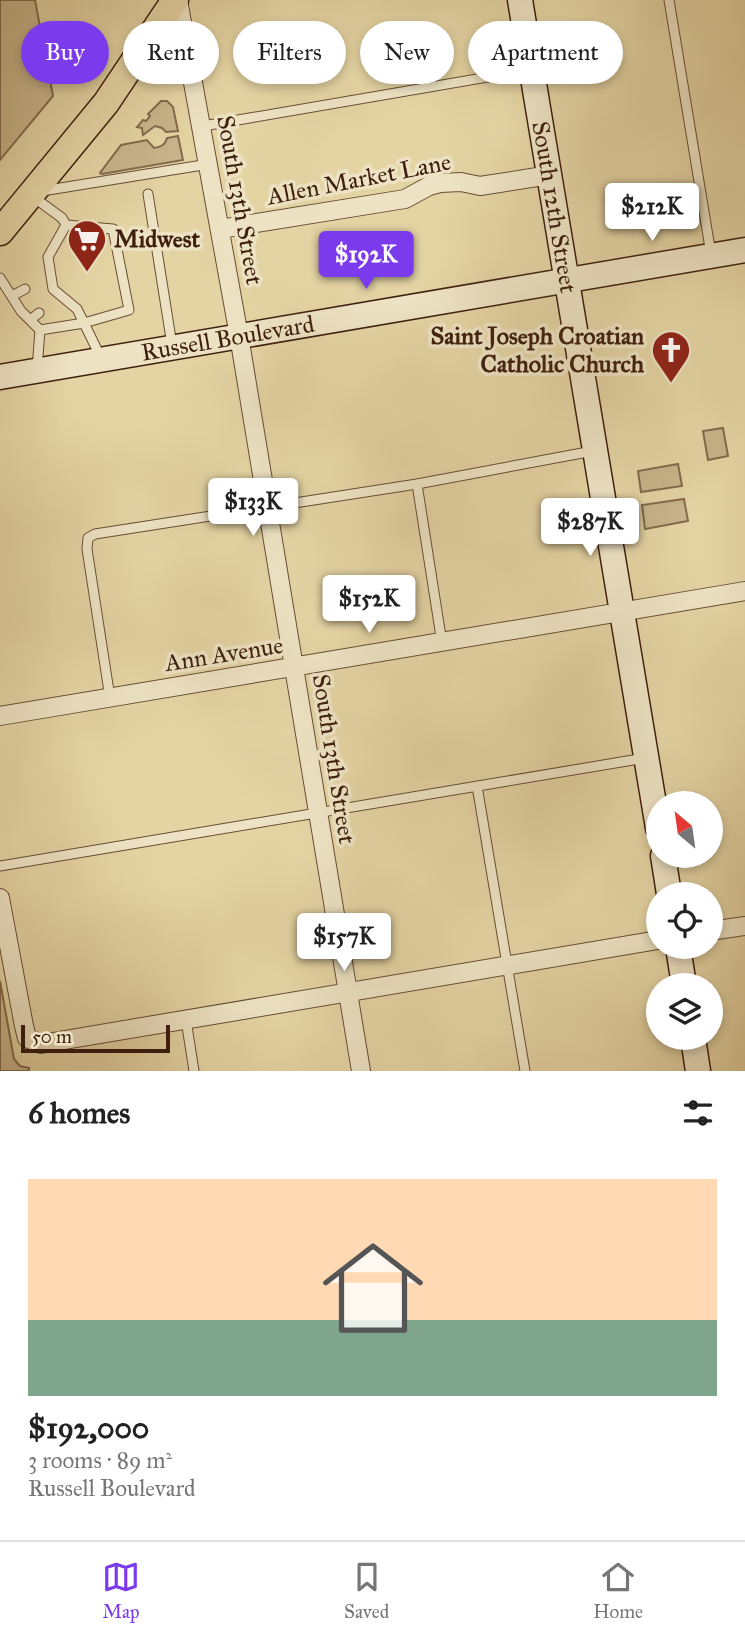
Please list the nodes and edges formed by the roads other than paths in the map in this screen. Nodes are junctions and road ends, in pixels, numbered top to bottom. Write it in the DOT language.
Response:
graph roads {
  1 [pos="177,0"];
  2 [pos="520,0"];
  3 [pos="669,0"];
  4 [pos="524,21"];
  5 [pos="468,81"];
  6 [pos="534,84"];
  7 [pos="203,126"];
  8 [pos="209,164"];
  9 [pos="550,175"];
  10 [pos="32,194"];
  11 [pos="148,194"];
  12 [pos="66,225"];
  13 [pos="220,229"];
  14 [pos="0,232"];
  15 [pos="745,250"];
  16 [pos="711,256"];
  17 [pos="0,278"];
  18 [pos="567,280"];
  19 [pos="25,289"];
  20 [pos="12,296"];
  21 [pos="39,313"];
  22 [pos="30,320"];
  23 [pos="84,323"];
  24 [pos="40,330"];
  25 [pos="239,336"];
  26 [pos="172,347"];
  27 [pos="101,359"];
  28 [pos="37,370"];
  29 [pos="0,377"];
  30 [pos="595,450"];
  31 [pos="417,484"];
  32 [pos="267,507"];
  33 [pos="745,591"];
  34 [pos="622,612"];
  35 [pos="442,643"];
  36 [pos="294,667"];
  37 [pos="110,698"];
  38 [pos="0,716"];
  39 [pos="646,758"];
  40 [pos="477,786"];
  41 [pos="652,791"];
  42 [pos="318,812"];
  43 [pos="0,866"];
  44 [pos="0,898"];
  45 [pos="745,926"];
  46 [pos="723,930"];
  47 [pos="646,942"];
  48 [pos="507,966"];
  49 [pos="348,992"];
  50 [pos="186,1020"];
  51 [pos="695,1050"];
  52 [pos="194,1071"];
  53 [pos="361,1071"];
  54 [pos="525,1071"];
  55 [pos="698,1071"];
  1 -- 7 [label="street, South 13th Street"];
  1 -- 10 [label="main road"];
  2 -- 4 [label="street, South 12th Street"];
  3 -- 16 [label="lane"];
  5 -- 7 [label="lane"];
  6 -- 9 [label="street, South 12th Street"];
  7 -- 8 [label="street, South 13th Street"];
  8 -- 10 [label="lane"];
  8 -- 13 [label="street, South 13th Street"];
  9 -- 13 [label="street, Allen Market Lane"];
  9 -- 18 [label="street, South 12th Street"];
  10 -- 12 [label="lane"];
  10 -- 14 [label="main road"];
  11 -- 26 [label="lane"];
  12 -- 23 [label="lane"];
  12 -- 23 [label="lane"];
  13 -- 25 [label="street, South 13th Street"];
  15 -- 16 [label="street, Russell Boulevard"];
  16 -- 18 [label="street, Russell Boulevard"];
  17 -- 20 [label="lane"];
  18 -- 25 [label="street, Russell Boulevard"];
  18 -- 30 [label="street, South 12th Street"];
  19 -- 20 [label="lane"];
  20 -- 22 [label="lane"];
  21 -- 22 [label="lane"];
  22 -- 24 [label="lane"];
  23 -- 24 [label="lane"];
  23 -- 27 [label="lane"];
  24 -- 28 [label="lane"];
  25 -- 26 [label="street, Russell Boulevard"];
  25 -- 32 [label="street, South 13th Street"];
  26 -- 27 [label="street, Russell Boulevard"];
  27 -- 28 [label="street, Russell Boulevard"];
  28 -- 29 [label="street, Russell Boulevard"];
  30 -- 31 [label="lane"];
  30 -- 34 [label="street, South 12th Street"];
  31 -- 32 [label="lane"];
  31 -- 35 [label="lane"];
  32 -- 36 [label="street, South 13th Street"];
  32 -- 37 [label="lane"];
  33 -- 34 [label="street, Ann Avenue"];
  34 -- 35 [label="street, Ann Avenue"];
  34 -- 39 [label="street, South 12th Street"];
  35 -- 36 [label="street, Ann Avenue"];
  36 -- 37 [label="street, Ann Avenue"];
  36 -- 42 [label="street, South 13th Street"];
  37 -- 38 [label="street, Ann Avenue"];
  39 -- 40 [label="lane"];
  39 -- 41 [label="street, South 12th Street"];
  40 -- 42 [label="lane"];
  40 -- 48 [label="lane"];
  42 -- 43 [label="lane"];
  42 -- 49 [label="street, South 13th Street"];
  44 -- 50 [label="street"];
  45 -- 46 [label="street"];
  47 -- 48 [label="street"];
  48 -- 49 [label="street"];
  48 -- 54 [label="lane"];
  49 -- 50 [label="street"];
  49 -- 53 [label="street, South 13th Street"];
  50 -- 52 [label="lane"];
  51 -- 55 [label="street"];
}
